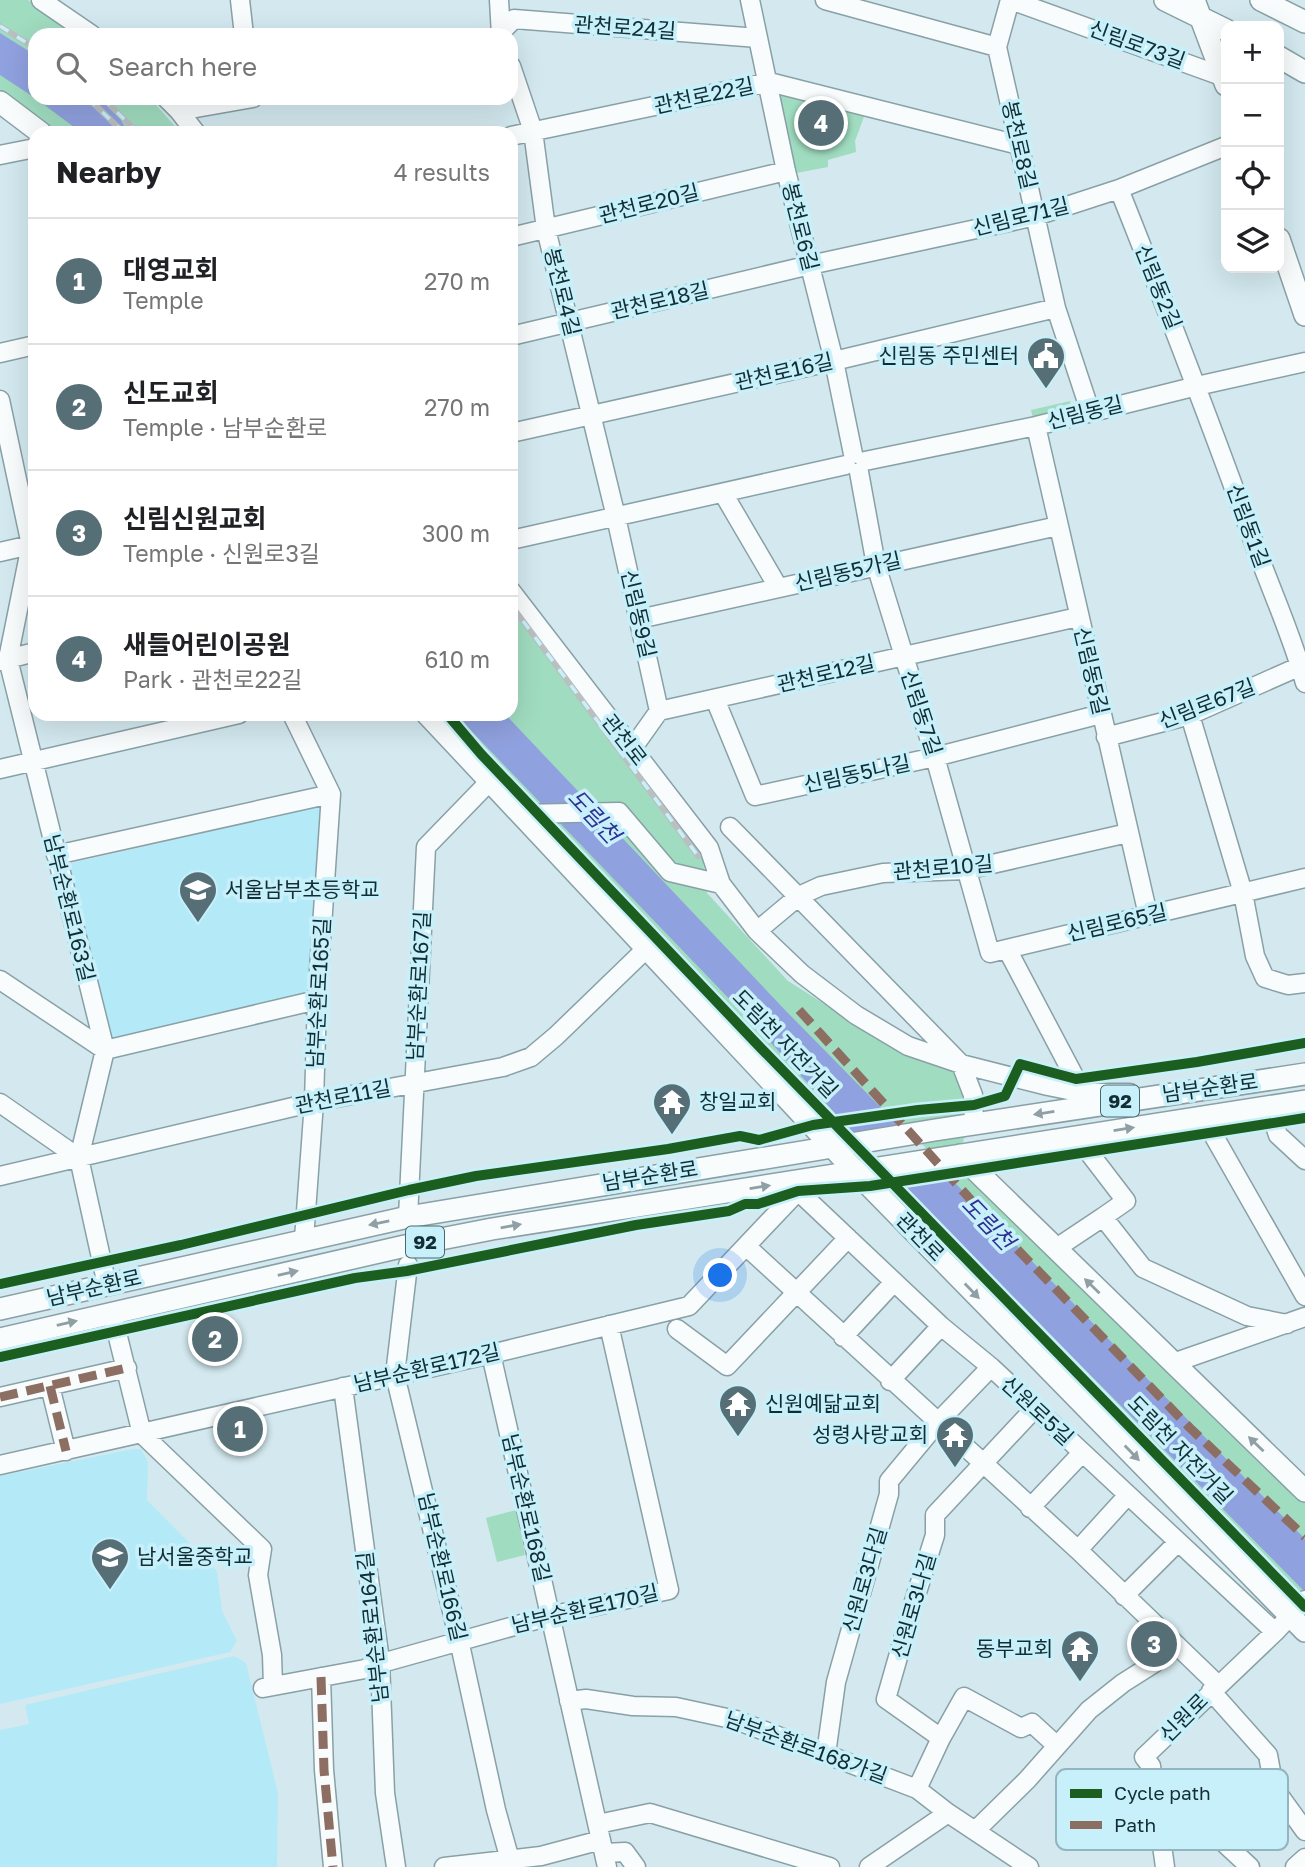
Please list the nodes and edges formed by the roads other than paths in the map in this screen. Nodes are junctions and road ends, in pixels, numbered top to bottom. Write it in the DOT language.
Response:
graph roads {
  1 [pos="41,0"];
  2 [pos="240,0"];
  3 [pos="499,0"];
  4 [pos="750,0"];
  5 [pos="825,0"];
  6 [pos="1010,0"];
  7 [pos="1165,0"];
  8 [pos="1262,0"];
  9 [pos="1198,8"];
  10 [pos="1305,22"];
  11 [pos="1221,26"];
  12 [pos="82,28"];
  13 [pos="243,28"];
  14 [pos="500,28"];
  15 [pos="506,28"];
  16 [pos="758,38"];
  17 [pos="997,47"];
  18 [pos="1284,60"];
  19 [pos="1221,70"];
  20 [pos="1305,72"];
  21 [pos="1221,79"];
  22 [pos="769,82"];
  23 [pos="518,87"];
  24 [pos="0,103"];
  25 [pos="173,105"];
  26 [pos="212,105"];
  27 [pos="179,111"];
  28 [pos="31,126"];
  29 [pos="191,126"];
  30 [pos="533,131"];
  31 [pos="518,134"];
  32 [pos="1019,145"];
  33 [pos="1224,147"];
  34 [pos="28,149"];
  35 [pos="0,155"];
  36 [pos="786,171"];
  37 [pos="1119,189"];
  38 [pos="1036,216"];
  39 [pos="547,229"];
  40 [pos="518,235"];
  41 [pos="1284,254"];
  42 [pos="810,265"];
  43 [pos="1056,308"];
  44 [pos="1305,315"];
  45 [pos="569,323"];
  46 [pos="518,334"];
  47 [pos="28,347"];
  48 [pos="0,353"];
  49 [pos="834,361"];
  50 [pos="1305,362"];
  51 [pos="1197,386"];
  52 [pos="0,400"];
  53 [pos="1090,411"];
  54 [pos="592,416"];
  55 [pos="1036,426"];
  56 [pos="518,432"];
  57 [pos="856,463"];
  58 [pos="723,493"];
  59 [pos="617,517"];
  60 [pos="28,522"];
  61 [pos="1058,526"];
  62 [pos="518,538"];
  63 [pos="28,545"];
  64 [pos="0,552"];
  65 [pos="28,564"];
  66 [pos="876,565"];
  67 [pos="778,587"];
  68 [pos="518,600"];
  69 [pos="1079,617"];
  70 [pos="639,619"];
  71 [pos="28,654"];
  72 [pos="903,657"];
  73 [pos="4,660"];
  74 [pos="1303,671"];
  75 [pos="715,699"];
  76 [pos="659,711"];
  77 [pos="1101,714"];
  78 [pos="1190,715"];
  79 [pos="209,721"];
  80 [pos="295,721"];
  81 [pos="434,721"];
  82 [pos="1106,737"];
  83 [pos="632,749"];
  84 [pos="934,757"];
  85 [pos="32,762"];
  86 [pos="0,769"];
  87 [pos="490,781"];
  88 [pos="331,794"];
  89 [pos="521,814"];
  90 [pos="730,827"];
  91 [pos="1128,833"];
  92 [pos="55,855"];
  93 [pos="966,870"];
  94 [pos="1305,877"];
  95 [pos="720,884"];
  96 [pos="1243,893"];
  97 [pos="799,896"];
  98 [pos="1148,915"];
  99 [pos="757,931"];
  100 [pos="647,948"];
  101 [pos="999,951"];
  102 [pos="0,980"];
  103 [pos="1305,983"];
  104 [pos="317,1000"];
  105 [pos="106,1050"];
  106 [pos="961,1064"];
  107 [pos="1305,1074"];
  108 [pos="414,1083"];
  109 [pos="1210,1087"];
  110 [pos="1083,1093"];
  111 [pos="1305,1101"];
  112 [pos="0,1102"];
  113 [pos="314,1102"];
  114 [pos="1269,1107"];
  115 [pos="1203,1117"];
  116 [pos="974,1124"];
  117 [pos="899,1136"];
  118 [pos="1077,1137"];
  119 [pos="833,1147"];
  120 [pos="960,1155"];
  121 [pos="79,1158"];
  122 [pos="1305,1160"];
  123 [pos="903,1165"];
  124 [pos="714,1166"];
  125 [pos="856,1172"];
  126 [pos="0,1175"];
  127 [pos="797,1186"];
  128 [pos="718,1193"];
  129 [pos="408,1217"];
  130 [pos="1103,1217"];
  131 [pos="848,1238"];
  132 [pos="304,1239"];
  133 [pos="747,1247"];
  134 [pos="1055,1249"];
  135 [pos="408,1265"];
  136 [pos="894,1282"];
  137 [pos="107,1285"];
  138 [pos="795,1292"];
  139 [pos="1305,1296"];
  140 [pos="0,1309"];
  141 [pos="112,1313"];
  142 [pos="1305,1317"];
  143 [pos="1287,1324"];
  144 [pos="609,1325"];
  145 [pos="941,1326"];
  146 [pos="677,1329"];
  147 [pos="843,1337"];
  148 [pos="0,1339"];
  149 [pos="491,1354"];
  150 [pos="1173,1363"];
  151 [pos="991,1367"];
  152 [pos="127,1368"];
  153 [pos="395,1375"];
  154 [pos="890,1381"];
  155 [pos="50,1386"];
  156 [pos="343,1387"];
  157 [pos="0,1397"];
  158 [pos="1035,1408"];
  159 [pos="938,1422"];
  160 [pos="142,1434"];
  161 [pos="66,1451"];
  162 [pos="1082,1453"];
  163 [pos="983,1464"];
  164 [pos="0,1465"];
  165 [pos="1305,1491"];
  166 [pos="1128,1495"];
  167 [pos="1030,1508"];
  168 [pos="1178,1542"];
  169 [pos="1078,1550"];
  170 [pos="1124,1596"];
  171 [pos="1298,1607"];
  172 [pos="550,1616"];
  173 [pos="1305,1631"];
  174 [pos="1275,1632"];
  175 [pos="459,1640"];
  176 [pos="1174,1645"];
  177 [pos="380,1661"];
  178 [pos="321,1677"];
  179 [pos="1214,1688"];
  180 [pos="569,1701"];
  181 [pos="941,1738"];
  182 [pos="1056,1745"];
  183 [pos="826,1754"];
  184 [pos="1151,1769"];
  185 [pos="1271,1769"];
  186 [pos="917,1789"];
  187 [pos="1288,1807"];
  188 [pos="948,1813"];
  189 [pos="597,1822"];
  190 [pos="975,1831"];
  191 [pos="1305,1831"];
  192 [pos="1232,1850"];
  193 [pos="604,1853"];
  194 [pos="1305,1858"];
  195 [pos="511,1863"];
  196 [pos="332,1867"];
  197 [pos="396,1867"];
  198 [pos="444,1867"];
  199 [pos="636,1867"];
  200 [pos="830,1867"];
  201 [pos="869,1867"];
  202 [pos="1029,1867"];
  203 [pos="1250,1867"];
  204 [pos="1295,1867"];
  1 -- 12 [label="street"];
  2 -- 13 [label="street"];
  3 -- 14 [label="street"];
  4 -- 16 [label="street, 봉천로6길"];
  5 -- 17 [label="street"];
  6 -- 17 [label="street, 봉천로8길"];
  6 -- 21 [label="street, 신림로73길"];
  7 -- 9 [label="main road"];
  8 -- 10 [label="main road"];
  9 -- 11 [label="main road"];
  9 -- 19 [label="main road"];
  15 -- 16 [label="street, 관천로24길"];
  16 -- 22 [label="street, 봉천로6길"];
  17 -- 32 [label="street, 봉천로8길"];
  18 -- 20 [label="main road"];
  22 -- 30 [label="street, 관천로22길"];
  22 -- 32 [label="street, 관천로22길"];
  22 -- 36 [label="street, 봉천로6길"];
  23 -- 30 [label="street, 봉천로4길"];
  24 -- 28 [label="main road"];
  25 -- 27 [label="street"];
  26 -- 27 [label="street"];
  27 -- 29 [label="street"];
  30 -- 31 [label="street, 관천로22길"];
  30 -- 39 [label="street, 봉천로4길"];
  32 -- 38 [label="street, 봉천로8길"];
  33 -- 37 [label="street, 신림로71길"];
  34 -- 35 [label="street"];
  36 -- 39 [label="street, 관천로20길"];
  36 -- 42 [label="street, 봉천로6길"];
  37 -- 38 [label="street, 신림로71길"];
  37 -- 51 [label="street, 신림동2길"];
  38 -- 42 [label="street, 신림로71길"];
  38 -- 43 [label="street, 봉천로8길"];
  39 -- 40 [label="street, 관천로20길"];
  39 -- 45 [label="street, 봉천로4길"];
  41 -- 44 [label="main road"];
  42 -- 45 [label="street, 관천로18길"];
  42 -- 49 [label="street, 봉천로6길"];
  43 -- 49 [label="street, 관천로16길"];
  43 -- 53 [label="street, 봉천로8길"];
  45 -- 46 [label="street, 관천로18길"];
  45 -- 54 [label="street, 봉천로4길"];
  47 -- 48 [label="street"];
  49 -- 54 [label="street, 관천로16길"];
  49 -- 57 [label="street, 봉천로6길"];
  50 -- 51 [label="street, 신림동길"];
  51 -- 53 [label="street, 신림동길"];
  51 -- 74 [label="street, 신림동1길"];
  52 -- 60 [label="street"];
  53 -- 55 [label="street, 신림동길"];
  54 -- 56 [label="street, 관천로16길"];
  54 -- 59 [label="street, 봉천로4길"];
  55 -- 57 [label="street, 신림동길"];
  55 -- 61 [label="street, 신림동5길"];
  57 -- 58 [label="street, 신림동길"];
  57 -- 66 [label="street, 신림동7길"];
  58 -- 59 [label="street, 신림동길"];
  58 -- 67 [label="street"];
  59 -- 62 [label="street, 신림동길"];
  59 -- 70 [label="street, 신림동9길"];
  61 -- 66 [label="street, 신림동5가길"];
  61 -- 69 [label="street, 신림동5길"];
  63 -- 64 [label="street"];
  65 -- 73 [label="street"];
  66 -- 67 [label="street, 신림동5가길"];
  66 -- 72 [label="street, 신림동7길"];
  67 -- 70 [label="street, 신림동5가길"];
  68 -- 83 [label="street, 관천로"];
  69 -- 72 [label="street, 관천로12길"];
  69 -- 77 [label="street, 신림동5길"];
  70 -- 76 [label="street, 신림동9길"];
  71 -- 73 [label="street"];
  72 -- 75 [label="street, 관천로12길"];
  72 -- 84 [label="street, 신림동7길"];
  73 -- 85 [label="street, 남부순환로163길"];
  74 -- 78 [label="street, 신림로67길"];
  75 -- 76 [label="street, 관천로12길"];
  75 -- 84 [label="street, 신림동5나길"];
  76 -- 83 [label="street"];
  77 -- 82 [label="street, 신림동5길"];
  77 -- 84 [label="street, 신림동5나길"];
  78 -- 82 [label="street, 신림로67길"];
  78 -- 96 [label="street"];
  79 -- 85 [label="street"];
  80 -- 88 [label="street, 남부순환로165길"];
  81 -- 87 [label="main road, 관천로"];
  82 -- 91 [label="street, 신림동5길"];
  83 -- 95 [label="street, 관천로"];
  84 -- 93 [label="street, 신림동7길"];
  85 -- 86 [label="street"];
  85 -- 92 [label="street, 남부순환로163길"];
  87 -- 89 [label="main road, 관천로"];
  87 -- 108 [label="street, 남부순환로167길"];
  88 -- 92 [label="street"];
  88 -- 104 [label="street, 남부순환로165길"];
  89 -- 95 [label="street"];
  89 -- 100 [label="main road, 관천로"];
  90 -- 97 [label="street"];
  91 -- 93 [label="street, 관천로10길"];
  91 -- 98 [label="street, 신림동5길"];
  92 -- 105 [label="street, 남부순환로163길"];
  93 -- 97 [label="street, 관천로10길"];
  93 -- 101 [label="street, 신림동7길"];
  94 -- 96 [label="street, 신림로65길"];
  95 -- 99 [label="street, 관천로"];
  96 -- 98 [label="street, 신림로65길"];
  96 -- 103 [label="street"];
  97 -- 99 [label="street, 관천로10길"];
  97 -- 106 [label="street"];
  98 -- 101 [label="street, 신림로65길"];
  99 -- 106 [label="street, 관천로"];
  100 -- 108 [label="street, 관천로11길"];
  100 -- 119 [label="main road, 관천로"];
  101 -- 110 [label="street"];
  102 -- 105 [label="street"];
  104 -- 105 [label="street"];
  104 -- 113 [label="street, 남부순환로165길"];
  105 -- 121 [label="street, 남부순환로163길"];
  106 -- 110 [label="street, 관천로"];
  106 -- 116 [label="street"];
  107 -- 109 [label="main road, 남부순환로 / 92"];
  108 -- 113 [label="street, 관천로11길"];
  108 -- 129 [label="street, 남부순환로167길"];
  109 -- 110 [label="street, 관천로"];
  109 -- 116 [label="main road, 남부순환로 / 92, one-way"];
  111 -- 114 [label="main road, 남부순환로 / 92"];
  112 -- 121 [label="street"];
  113 -- 121 [label="street, 관천로11길"];
  113 -- 132 [label="street, 남부순환로165길"];
  114 -- 115 [label="main road, 남부순환로 / 92"];
  114 -- 122 [label="street, 남부순환로"];
  118 -- 115 [label="main road, 남부순환로 / 92, one-way"];
  115 -- 139 [label="street"];
  116 -- 117 [label="main road, 남부순환로 / 92"];
  117 -- 119 [label="main road, 남부순환로 / 92"];
  117 -- 123 [label="main road"];
  118 -- 120 [label="main road, 남부순환로 / 92"];
  118 -- 130 [label="street"];
  119 -- 124 [label="main road, 남부순환로 / 92"];
  119 -- 125 [label="main road, 관천로"];
  120 -- 123 [label="main road, 남부순환로 / 92"];
  120 -- 134 [label="main road"];
  121 -- 126 [label="street, 관천로11길"];
  121 -- 137 [label="street"];
  123 -- 125 [label="main road, 남부순환로 / 92"];
  124 -- 128 [label="main road"];
  124 -- 129 [label="main road, 남부순환로 / 92"];
  125 -- 127 [label="main road, 남부순환로 / 92"];
  125 -- 171 [label="main road, 관천로, one-way"];
  128 -- 127 [label="main road, 남부순환로 / 92, one-way"];
  127 -- 131 [label="street, 신원로5길"];
  127 -- 133 [label="street, 남부순환로172길"];
  141 -- 128 [label="main road, 남부순환로 / 92, one-way"];
  129 -- 132 [label="main road, 남부순환로 / 92, one-way"];
  130 -- 134 [label="street"];
  130 -- 143 [label="street"];
  131 -- 136 [label="street, 신원로5길"];
  131 -- 138 [label="street"];
  132 -- 137 [label="main road, 남부순환로 / 92"];
  133 -- 138 [label="street"];
  133 -- 144 [label="street, 남부순환로172길"];
  150 -- 134 [label="main road, one-way"];
  135 -- 153 [label="street, 남부순환로166길"];
  136 -- 145 [label="street, 신원로5길"];
  136 -- 147 [label="street"];
  137 -- 140 [label="main road, 남부순환로 / 92"];
  138 -- 146 [label="street"];
  138 -- 147 [label="street"];
  148 -- 141 [label="main road, 남부순환로 / 92, one-way"];
  141 -- 152 [label="street"];
  142 -- 143 [label="street"];
  143 -- 150 [label="street"];
  144 -- 149 [label="street, 남부순환로172길"];
  144 -- 172 [label="street, 남부순환로170길"];
  145 -- 151 [label="street, 신원로5길"];
  145 -- 154 [label="street"];
  147 -- 154 [label="street"];
  149 -- 153 [label="street, 남부순환로172길"];
  149 -- 172 [label="street, 남부순환로168길"];
  165 -- 150 [label="main road, one-way"];
  151 -- 158 [label="street, 신원로5길"];
  151 -- 159 [label="street, 신원로3다길"];
  152 -- 155 [label="street"];
  152 -- 160 [label="street"];
  153 -- 156 [label="street, 남부순환로172길"];
  153 -- 175 [label="street, 남부순환로166길"];
  154 -- 159 [label="street"];
  155 -- 157 [label="street"];
  155 -- 161 [label="street"];
  156 -- 160 [label="street, 남부순환로172길"];
  156 -- 177 [label="street, 남부순환로164길"];
  158 -- 162 [label="street, 신원로5길"];
  158 -- 163 [label="street"];
  159 -- 163 [label="street"];
  159 -- 183 [label="street, 신원로3다길"];
  160 -- 161 [label="street, 남부순환로172길"];
  160 -- 178 [label="street, 남부순환로170길"];
  161 -- 164 [label="street, 남부순환로172길"];
  162 -- 166 [label="street, 신원로5길"];
  162 -- 167 [label="street"];
  163 -- 167 [label="street"];
  163 -- 181 [label="street, 신원로3나길"];
  166 -- 168 [label="street, 신원로5길"];
  166 -- 169 [label="street"];
  167 -- 169 [label="street"];
  168 -- 170 [label="street"];
  168 -- 174 [label="street, 신원로5길"];
  169 -- 170 [label="street"];
  170 -- 176 [label="street"];
  171 -- 173 [label="main road, 관천로"];
  171 -- 174 [label="street, 신원로"];
  172 -- 175 [label="street, 남부순환로170길"];
  172 -- 180 [label="street, 남부순환로168길"];
  174 -- 179 [label="street, 신원로"];
  175 -- 177 [label="street, 남부순환로170길"];
  175 -- 195 [label="street, 남부순환로166길"];
  176 -- 179 [label="street"];
  176 -- 182 [label="street"];
  177 -- 178 [label="street, 남부순환로170길"];
  177 -- 197 [label="street, 남부순환로164길"];
  178 -- 196 [label="street"];
  179 -- 184 [label="street, 신원로"];
  179 -- 185 [label="street"];
  180 -- 183 [label="street, 남부순환로168가길"];
  180 -- 189 [label="street, 남부순환로168길"];
  181 -- 182 [label="street"];
  181 -- 186 [label="street"];
  182 -- 190 [label="street"];
  183 -- 186 [label="street, 남부순환로168가길"];
  186 -- 188 [label="street, 남부순환로168가길"];
  187 -- 191 [label="street"];
  188 -- 190 [label="street, 남부순환로168가길"];
  188 -- 201 [label="street"];
  189 -- 193 [label="street, 남부순환로168길"];
  189 -- 200 [label="street"];
  190 -- 202 [label="street, 남부순환로168가길"];
  192 -- 203 [label="street"];
  193 -- 195 [label="street"];
  193 -- 199 [label="street"];
  194 -- 204 [label="street"];
  195 -- 198 [label="street"];
}
